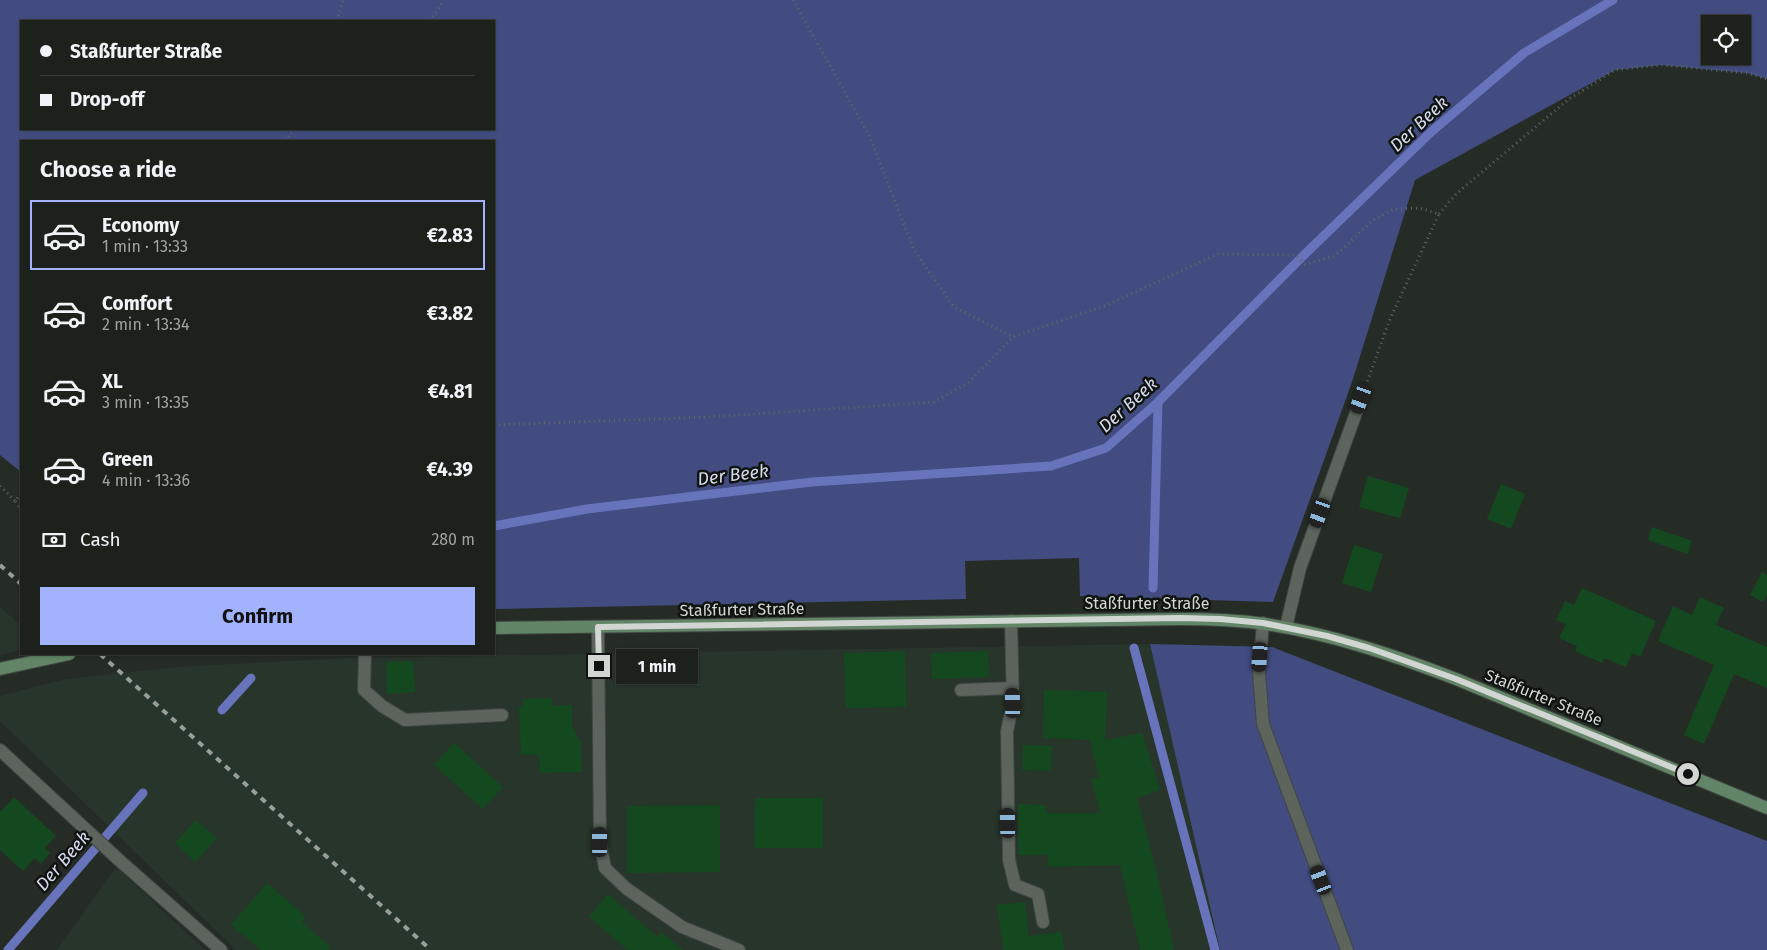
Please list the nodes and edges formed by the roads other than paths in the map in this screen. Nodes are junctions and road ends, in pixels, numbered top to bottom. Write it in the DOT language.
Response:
graph roads {
  1 [pos="1361,399"];
  2 [pos="1011,621"];
  3 [pos="1263,623"];
  4 [pos="598,627"];
  5 [pos="1286,627"];
  6 [pos="495,628"];
  7 [pos="64,655"];
  8 [pos="364,655"];
  9 [pos="0,669"];
  10 [pos="1013,688"];
  11 [pos="961,690"];
  12 [pos="502,715"];
  13 [pos="0,750"];
  14 [pos="1767,808"];
  15 [pos="1043,922"];
  16 [pos="221,950"];
  17 [pos="739,950"];
  18 [pos="1347,950"];
  1 -- 5 [label="street"];
  2 -- 3 [label="main road, Staßfurter Straße"];
  2 -- 4 [label="main road, Staßfurter Straße"];
  2 -- 10 [label="street"];
  3 -- 5 [label="main road, Staßfurter Straße"];
  3 -- 18 [label="street"];
  4 -- 6 [label="main road, Staßfurter Straße"];
  4 -- 17 [label="street"];
  5 -- 14 [label="main road, Staßfurter Straße"];
  7 -- 9 [label="main road"];
  8 -- 12 [label="street"];
  10 -- 11 [label="street"];
  10 -- 15 [label="street"];
  13 -- 16 [label="street"];
}
